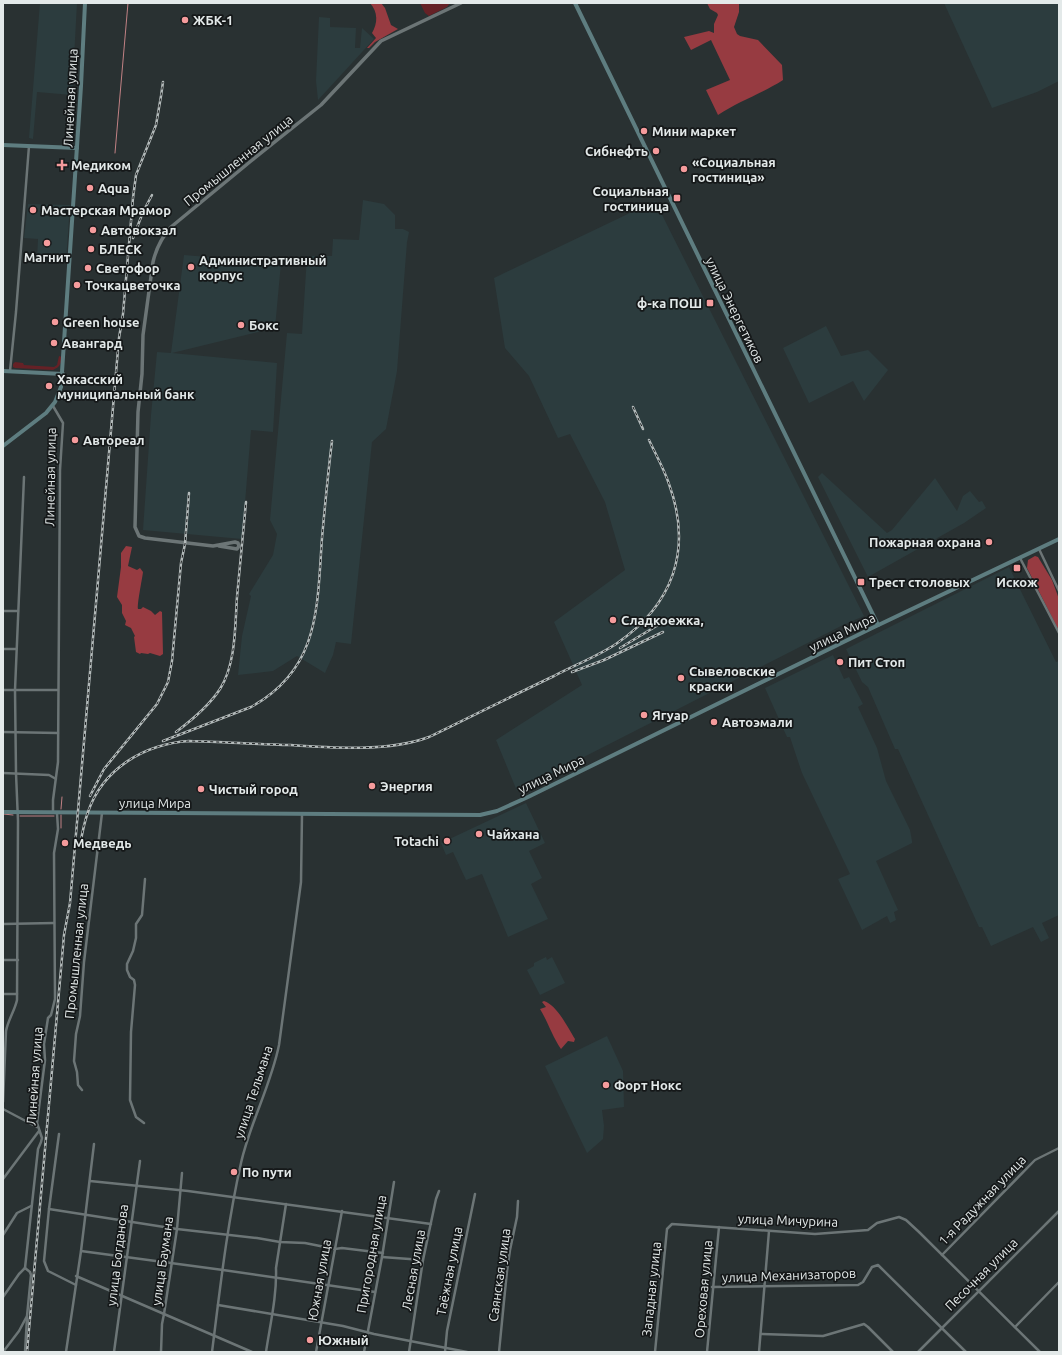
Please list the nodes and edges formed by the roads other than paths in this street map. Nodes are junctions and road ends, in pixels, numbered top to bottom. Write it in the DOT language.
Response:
graph roads {
  1 [pos="85,3"];
  2 [pos="461,3"];
  3 [pos="575,3"];
  4 [pos="3,145"];
  5 [pos="29,146"];
  6 [pos="77,148"];
  7 [pos="3,371"];
  8 [pos="10,371"];
  9 [pos="63,374"];
  10 [pos="53,406"];
  11 [pos="3,446"];
  12 [pos="24,477"];
  13 [pos="1059,539"];
  14 [pos="219,546"];
  15 [pos="1039,548"];
  16 [pos="1020,558"];
  17 [pos="1059,591"];
  18 [pos="3,611"];
  19 [pos="18,611"];
  20 [pos="878,626"];
  21 [pos="1059,634"];
  22 [pos="3,649"];
  23 [pos="16,649"];
  24 [pos="3,690"];
  25 [pos="15,690"];
  26 [pos="58,690"];
  27 [pos="3,732"];
  28 [pos="16,732"];
  29 [pos="58,733"];
  30 [pos="3,773"];
  31 [pos="16,773"];
  32 [pos="56,779"];
  33 [pos="3,812"];
  34 [pos="18,812"];
  35 [pos="55,812"];
  36 [pos="102,813"];
  37 [pos="302,813"];
  38 [pos="145,879"];
  39 [pos="54,923"];
  40 [pos="3,924"];
  41 [pos="18,924"];
  42 [pos="3,960"];
  43 [pos="18,960"];
  44 [pos="3,994"];
  45 [pos="17,994"];
  46 [pos="82,1090"];
  47 [pos="3,1102"];
  48 [pos="3,1109"];
  49 [pos="144,1123"];
  50 [pos="38,1127"];
  51 [pos="39,1131"];
  52 [pos="59,1134"];
  53 [pos="94,1144"];
  54 [pos="1059,1148"];
  55 [pos="140,1161"];
  56 [pos="182,1173"];
  57 [pos="3,1179"];
  58 [pos="90,1181"];
  59 [pos="394,1182"];
  60 [pos="136,1186"];
  61 [pos="180,1191"];
  62 [pos="440,1191"];
  63 [pos="475,1194"];
  64 [pos="234,1198"];
  65 [pos="518,1202"];
  66 [pos="286,1204"];
  67 [pos="31,1206"];
  68 [pos="49,1209"];
  69 [pos="342,1211"];
  70 [pos="1059,1211"];
  71 [pos="86,1214"];
  72 [pos="389,1217"];
  73 [pos="132,1222"];
  74 [pos="431,1224"];
  75 [pos="667,1228"];
  76 [pos="719,1228"];
  77 [pos="176,1229"];
  78 [pos="769,1231"];
  79 [pos="227,1234"];
  80 [pos="3,1235"];
  81 [pos="280,1242"];
  82 [pos="335,1249"];
  83 [pos="81,1252"];
  84 [pos="383,1253"];
  85 [pos="942,1256"];
  86 [pos="127,1258"];
  87 [pos="382,1258"];
  88 [pos="423,1260"];
  89 [pos="171,1264"];
  90 [pos="25,1268"];
  91 [pos="223,1270"];
  92 [pos="76,1276"];
  93 [pos="277,1277"];
  94 [pos="1059,1282"];
  95 [pos="328,1284"];
  96 [pos="76,1285"];
  97 [pos="764,1286"];
  98 [pos="712,1287"];
  99 [pos="376,1292"];
  100 [pos="978,1292"];
  101 [pos="122,1296"];
  102 [pos="3,1297"];
  103 [pos="218,1305"];
  104 [pos="164,1314"];
  105 [pos="272,1314"];
  106 [pos="27,1316"];
  107 [pos="321,1323"];
  108 [pos="1015,1327"];
  109 [pos="942,1328"];
  110 [pos="367,1333"];
  111 [pos="761,1334"];
  112 [pos="214,1335"];
  113 [pos="411,1341"];
  114 [pos="446,1348"];
  115 [pos="3,1352"];
  116 [pos="25,1352"];
  117 [pos="66,1352"];
  118 [pos="114,1352"];
  119 [pos="161,1352"];
  120 [pos="212,1352"];
  121 [pos="252,1352"];
  122 [pos="266,1352"];
  123 [pos="316,1352"];
  124 [pos="364,1352"];
  125 [pos="409,1352"];
  126 [pos="445,1352"];
  127 [pos="467,1352"];
  128 [pos="499,1352"];
  129 [pos="655,1352"];
  130 [pos="707,1352"];
  131 [pos="759,1352"];
  132 [pos="893,1352"];
  133 [pos="918,1352"];
  134 [pos="966,1352"];
  135 [pos="1040,1352"];
  1 -- 6 [label="main road, Линейная улица"];
  2 -- 14 [label="street, Промышленная улица"];
  3 -- 20 [label="main road, улица Энергетиков"];
  4 -- 5 [label="main road"];
  5 -- 6 [label="main road"];
  5 -- 8 [label="street"];
  6 -- 9 [label="main road, Линейная улица"];
  7 -- 8 [label="main road"];
  8 -- 9 [label="main road"];
  9 -- 10 [label="main road, Линейная улица"];
  10 -- 11 [label="main road"];
  10 -- 26 [label="street, Линейная улица"];
  12 -- 19 [label="street"];
  13 -- 15 [label="main road, улица Мира"];
  14 -- 14 [label="street, Промышленная улица"];
  15 -- 16 [label="main road, улица Мира"];
  15 -- 17 [label="street"];
  16 -- 20 [label="main road, улица Мира"];
  16 -- 21 [label="street"];
  18 -- 19 [label="street"];
  19 -- 23 [label="street"];
  20 -- 37 [label="main road, улица Мира"];
  22 -- 23 [label="street"];
  23 -- 25 [label="street"];
  24 -- 25 [label="street"];
  25 -- 26 [label="street"];
  25 -- 28 [label="street"];
  26 -- 29 [label="street, Линейная улица"];
  27 -- 28 [label="street"];
  28 -- 29 [label="street"];
  28 -- 31 [label="street"];
  29 -- 32 [label="street, Линейная улица"];
  30 -- 31 [label="street"];
  31 -- 32 [label="street"];
  31 -- 34 [label="street"];
  32 -- 35 [label="street, Линейная улица"];
  33 -- 34 [label="main road, улица Мира"];
  34 -- 35 [label="main road, улица Мира"];
  34 -- 41 [label="street"];
  35 -- 36 [label="main road, улица Мира"];
  35 -- 39 [label="street, Линейная улица"];
  36 -- 37 [label="main road, улица Мира"];
  36 -- 46 [label="street, Промышленная улица"];
  37 -- 64 [label="street, улица Тельмана"];
  38 -- 49 [label="street"];
  39 -- 41 [label="street"];
  39 -- 50 [label="street, Линейная улица"];
  40 -- 41 [label="street"];
  41 -- 43 [label="street"];
  42 -- 43 [label="street"];
  43 -- 45 [label="street"];
  44 -- 45 [label="street"];
  45 -- 47 [label="street"];
  48 -- 50 [label="street"];
  50 -- 51 [label="street, Линейная улица"];
  51 -- 57 [label="street"];
  51 -- 67 [label="street, Линейная улица"];
  52 -- 68 [label="street"];
  53 -- 58 [label="street"];
  54 -- 85 [label="street, 1-я Радужная улица"];
  55 -- 60 [label="street, улица Богданова"];
  56 -- 61 [label="street, улица Баумана"];
  58 -- 60 [label="street"];
  58 -- 71 [label="street"];
  59 -- 72 [label="street, Пригородная улица"];
  60 -- 61 [label="street"];
  60 -- 73 [label="street, улица Богданова"];
  61 -- 64 [label="street"];
  61 -- 77 [label="street, улица Баумана"];
  62 -- 74 [label="street, Лесная улица"];
  63 -- 114 [label="street, Таёжная улица"];
  64 -- 66 [label="street"];
  64 -- 79 [label="street, улица Тельмана"];
  65 -- 128 [label="street, Саянская улица"];
  66 -- 69 [label="street"];
  66 -- 81 [label="street"];
  67 -- 80 [label="street"];
  67 -- 90 [label="street, Линейная улица"];
  68 -- 71 [label="street"];
  68 -- 96 [label="street"];
  69 -- 72 [label="street"];
  69 -- 82 [label="street, Южная улица"];
  70 -- 100 [label="street, Песочная улица"];
  71 -- 73 [label="street"];
  71 -- 83 [label="street"];
  72 -- 74 [label="street"];
  72 -- 84 [label="street, Пригородная улица"];
  73 -- 77 [label="street"];
  73 -- 86 [label="street, улица Богданова"];
  74 -- 88 [label="street, Лесная улица"];
  75 -- 76 [label="street, улица Мичурина"];
  75 -- 129 [label="street, Западная улица"];
  76 -- 78 [label="street, улица Мичурина"];
  76 -- 98 [label="street, Ореховая улица"];
  77 -- 79 [label="street"];
  77 -- 89 [label="street, улица Баумана"];
  78 -- 85 [label="street, улица Мичурина"];
  78 -- 97 [label="street"];
  79 -- 81 [label="street"];
  79 -- 91 [label="street, улица Тельмана"];
  81 -- 82 [label="street"];
  81 -- 93 [label="street"];
  82 -- 84 [label="street"];
  82 -- 95 [label="street, Южная улица"];
  83 -- 86 [label="street"];
  83 -- 92 [label="street"];
  84 -- 87 [label="street, Пригородная улица"];
  85 -- 100 [label="street"];
  86 -- 89 [label="street"];
  86 -- 101 [label="street, улица Богданова"];
  87 -- 88 [label="street"];
  87 -- 99 [label="street, Пригородная улица"];
  88 -- 113 [label="street, Лесная улица"];
  89 -- 91 [label="street"];
  89 -- 104 [label="street, улица Баумана"];
  90 -- 102 [label="street"];
  90 -- 106 [label="street"];
  91 -- 93 [label="street"];
  91 -- 103 [label="street, улица Тельмана"];
  92 -- 96 [label="street"];
  92 -- 101 [label="street"];
  93 -- 95 [label="street"];
  93 -- 105 [label="street"];
  94 -- 108 [label="street"];
  95 -- 99 [label="street"];
  95 -- 107 [label="street, Южная улица"];
  96 -- 117 [label="street"];
  97 -- 98 [label="street, улица Механизаторов"];
  97 -- 109 [label="street, улица Механизаторов"];
  97 -- 111 [label="street"];
  98 -- 130 [label="street, Ореховая улица"];
  99 -- 110 [label="street, Пригородная улица"];
  100 -- 108 [label="street"];
  100 -- 109 [label="street, Песочная улица"];
  101 -- 104 [label="street"];
  101 -- 118 [label="street, улица Богданова"];
  103 -- 105 [label="street"];
  103 -- 112 [label="street, улица Тельмана"];
  104 -- 112 [label="street"];
  104 -- 119 [label="street, улица Баумана"];
  105 -- 107 [label="street"];
  105 -- 122 [label="street"];
  106 -- 115 [label="street"];
  106 -- 116 [label="street"];
  107 -- 110 [label="street"];
  107 -- 123 [label="street, Южная улица"];
  108 -- 135 [label="street"];
  109 -- 133 [label="street, Песочная улица"];
  109 -- 134 [label="street, улица Механизаторов"];
  110 -- 113 [label="street"];
  110 -- 124 [label="street, Пригородная улица"];
  111 -- 131 [label="street"];
  111 -- 132 [label="street"];
  112 -- 120 [label="street, улица Тельмана"];
  112 -- 121 [label="street"];
  113 -- 114 [label="street"];
  113 -- 125 [label="street, Лесная улица"];
  114 -- 126 [label="street, Таёжная улица"];
  114 -- 127 [label="street"];
}
